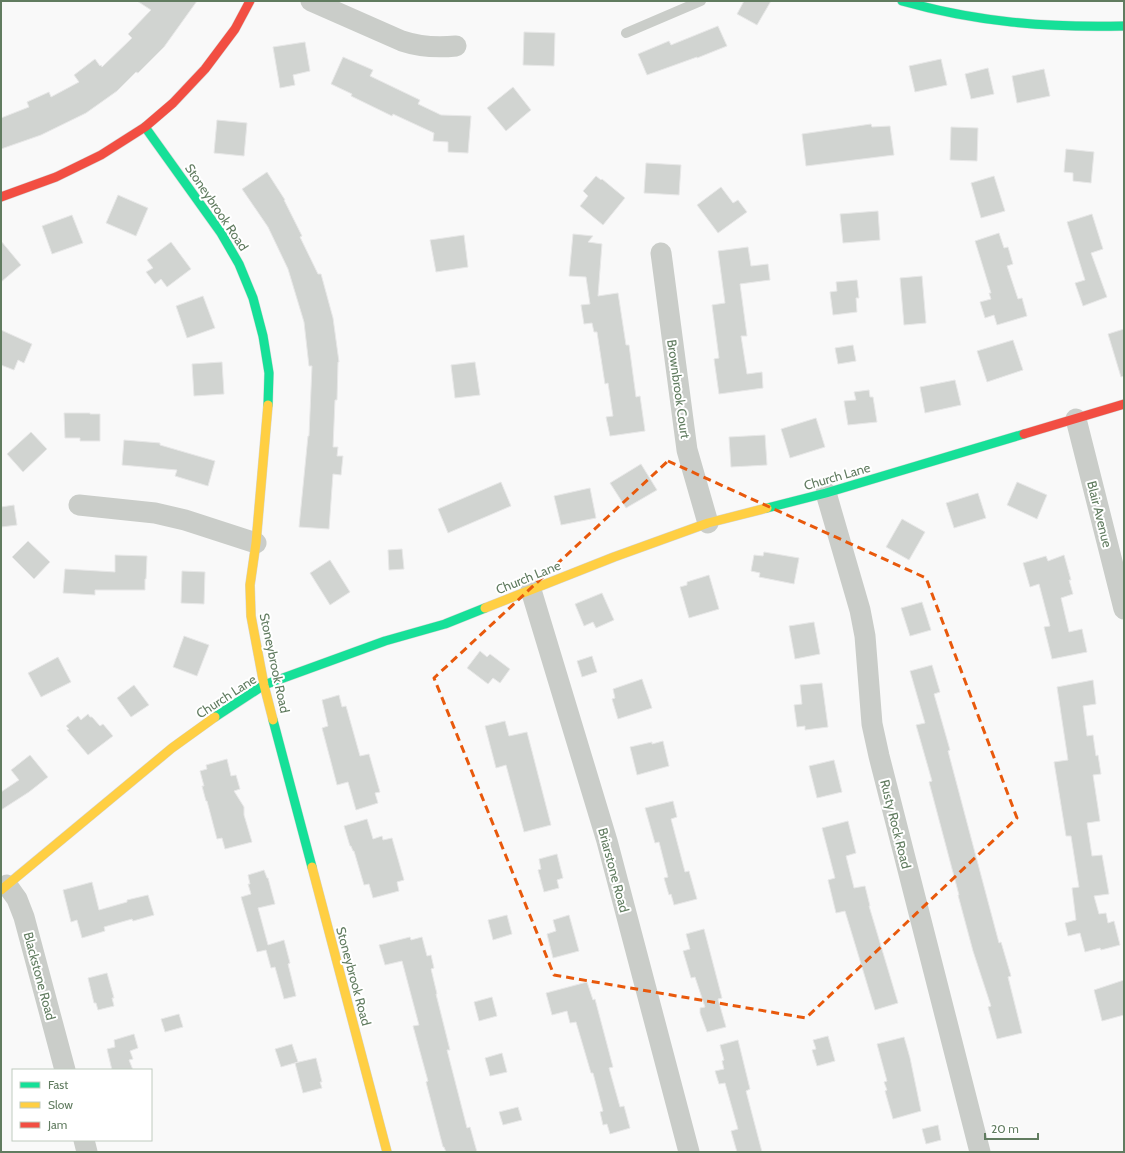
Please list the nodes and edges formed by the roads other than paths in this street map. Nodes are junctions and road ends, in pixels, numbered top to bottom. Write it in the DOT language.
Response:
graph roads {
  1 [pos="250,1"];
  2 [pos="311,1"];
  3 [pos="701,1"];
  4 [pos="902,1"];
  5 [pos="1124,26"];
  6 [pos="626,33"];
  7 [pos="456,46"];
  8 [pos="145,127"];
  9 [pos="1,197"];
  10 [pos="661,253"];
  11 [pos="1124,404"];
  12 [pos="1076,419"];
  13 [pos="826,494"];
  14 [pos="79,505"];
  15 [pos="708,523"];
  16 [pos="256,543"];
  17 [pos="530,590"];
  18 [pos="1124,609"];
  19 [pos="264,685"];
  20 [pos="4,887"];
  21 [pos="65,1069"];
  22 [pos="84,1141"];
  23 [pos="87,1152"];
  24 [pos="387,1152"];
  25 [pos="689,1152"];
  26 [pos="980,1152"];
  1 -- 8 [label="street"];
  2 -- 7 [label="street"];
  3 -- 6 [label="lane"];
  4 -- 5 [label="street"];
  8 -- 9 [label="street"];
  8 -- 16 [label="street, Stoneybrook Road"];
  10 -- 15 [label="street, Brownbrook Court"];
  11 -- 12 [label="street, Church Lane"];
  12 -- 13 [label="street, Church Lane"];
  12 -- 18 [label="street, Blair Avenue"];
  13 -- 15 [label="street, Church Lane"];
  13 -- 26 [label="street, Rusty Rock Road"];
  14 -- 16 [label="street"];
  15 -- 17 [label="street, Church Lane"];
  16 -- 19 [label="street, Stoneybrook Road"];
  17 -- 19 [label="street, Church Lane"];
  17 -- 25 [label="street, Briarstone Road"];
  19 -- 20 [label="street, Church Lane"];
  19 -- 24 [label="street, Stoneybrook Road"];
  20 -- 21 [label="street, Blackstone Road"];
  22 -- 23 [label="street"];
}
